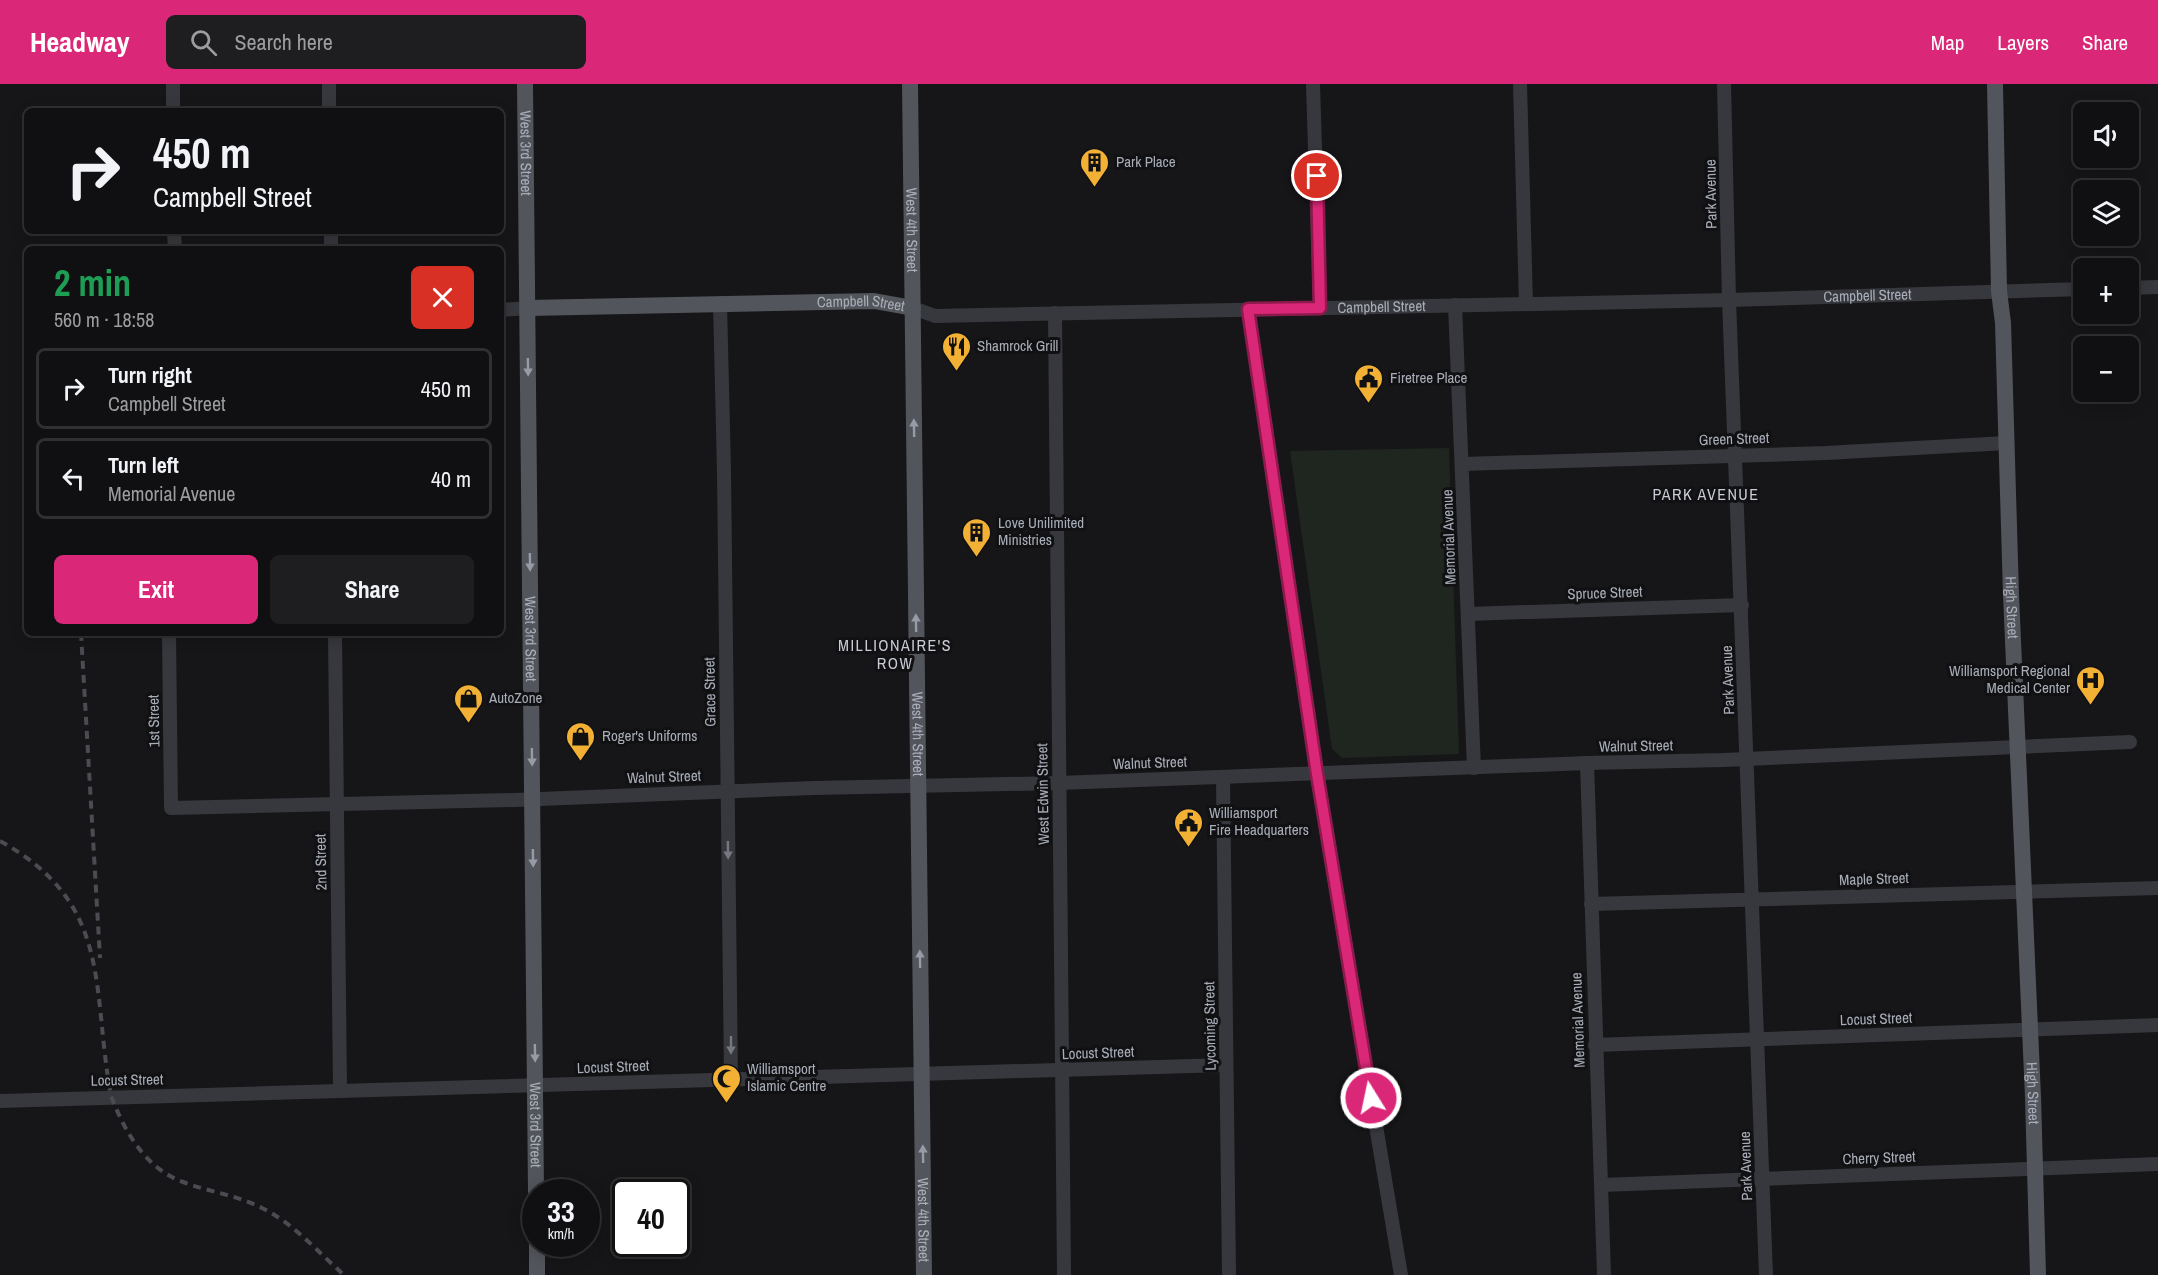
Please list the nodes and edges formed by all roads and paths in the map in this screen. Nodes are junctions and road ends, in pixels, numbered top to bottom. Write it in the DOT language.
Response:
graph roads {
  1 [pos="173,84"];
  2 [pos="329,84"];
  3 [pos="525,84"];
  4 [pos="910,84"];
  5 [pos="1313,84"];
  6 [pos="1520,84"];
  7 [pos="1724,84"];
  8 [pos="1995,84"];
  9 [pos="173,108"];
  10 [pos="329,108"];
  11 [pos="2158,287"];
  12 [pos="2139,288"];
  13 [pos="2073,289"];
  14 [pos="2000,291"];
  15 [pos="1729,300"];
  16 [pos="720,303"];
  17 [pos="1526,304"];
  18 [pos="1455,305"];
  19 [pos="913,308"];
  20 [pos="1320,308"];
  21 [pos="528,309"];
  22 [pos="1248,309"];
  23 [pos="504,310"];
  24 [pos="1055,313"];
  25 [pos="2006,443"];
  26 [pos="1736,455"];
  27 [pos="1463,464"];
  28 [pos="1742,604"];
  29 [pos="1468,614"];
  30 [pos="169,636"];
  31 [pos="335,636"];
  32 [pos="2130,742"];
  33 [pos="2017,748"];
  34 [pos="1748,759"];
  35 [pos="1587,764"];
  36 [pos="1474,768"];
  37 [pos="1317,774"];
  38 [pos="1223,777"];
  39 [pos="1059,783"];
  40 [pos="918,786"];
  41 [pos="727,792"];
  42 [pos="532,799"];
  43 [pos="337,803"];
  44 [pos="171,808"];
  45 [pos="2158,888"];
  46 [pos="2024,892"];
  47 [pos="1753,899"];
  48 [pos="1591,904"];
  49 [pos="2158,1025"];
  50 [pos="2030,1030"];
  51 [pos="1758,1040"];
  52 [pos="1595,1045"];
  53 [pos="1226,1065"];
  54 [pos="1062,1070"];
  55 [pos="921,1074"];
  56 [pos="731,1080"];
  57 [pos="535,1086"];
  58 [pos="340,1090"];
  59 [pos="0,1101"];
  60 [pos="2158,1164"];
  61 [pos="2035,1169"];
  62 [pos="1763,1178"];
  63 [pos="536,1179"];
  64 [pos="1602,1185"];
  65 [pos="537,1257"];
  66 [pos="537,1275"];
  67 [pos="924,1275"];
  68 [pos="1064,1275"];
  69 [pos="1229,1275"];
  70 [pos="1401,1275"];
  71 [pos="1604,1275"];
  72 [pos="1766,1275"];
  73 [pos="2038,1275"];
  1 -- 9 [label="street"];
  2 -- 10 [label="street"];
  3 -- 21 [label="main road, West 3rd Street"];
  4 -- 19 [label="main road, West 4th Street"];
  5 -- 20 [label="street"];
  6 -- 17 [label="street"];
  7 -- 15 [label="street, Park Avenue"];
  8 -- 14 [label="main road, High Street"];
  11 -- 12 [label="street"];
  13 -- 14 [label="street, Campbell Street"];
  14 -- 15 [label="street, Campbell Street"];
  14 -- 25 [label="main road, High Street"];
  15 -- 17 [label="street, Campbell Street"];
  15 -- 26 [label="street, Park Avenue"];
  16 -- 19 [label="main road, Campbell Street"];
  16 -- 21 [label="main road, Campbell Street"];
  16 -- 41 [label="street, Grace Street"];
  17 -- 18 [label="street, Campbell Street"];
  18 -- 20 [label="street, Campbell Street"];
  18 -- 27 [label="street, Memorial Avenue"];
  19 -- 24 [label="street, Campbell Street"];
  40 -- 19 [label="main road, West 4th Street, one-way"];
  20 -- 22 [label="street, Campbell Street"];
  21 -- 23 [label="street, Campbell Street"];
  21 -- 42 [label="main road, West 3rd Street, one-way"];
  22 -- 24 [label="street, Campbell Street"];
  22 -- 37 [label="street"];
  24 -- 39 [label="street, West Edwin Street"];
  25 -- 26 [label="street, Green Street"];
  25 -- 33 [label="main road, High Street"];
  26 -- 27 [label="street, Green Street"];
  26 -- 28 [label="street, Park Avenue"];
  27 -- 29 [label="street, Memorial Avenue"];
  28 -- 29 [label="street, Spruce Street"];
  28 -- 34 [label="street, Park Avenue"];
  29 -- 36 [label="street, Memorial Avenue"];
  30 -- 44 [label="street, 1st Street"];
  31 -- 43 [label="street, 2nd Street"];
  32 -- 33 [label="street, Walnut Street"];
  33 -- 34 [label="street, Walnut Street"];
  33 -- 46 [label="main road, High Street"];
  34 -- 35 [label="street, Walnut Street"];
  34 -- 47 [label="street, Park Avenue"];
  35 -- 36 [label="street, Walnut Street"];
  35 -- 48 [label="street, Memorial Avenue"];
  36 -- 37 [label="street, Walnut Street"];
  37 -- 38 [label="street, Walnut Street"];
  37 -- 70 [label="street"];
  38 -- 39 [label="street, Walnut Street"];
  38 -- 53 [label="street, Lycoming Street"];
  39 -- 40 [label="street, Walnut Street"];
  39 -- 54 [label="street, West Edwin Street"];
  40 -- 41 [label="street, Walnut Street"];
  55 -- 40 [label="main road, West 4th Street, one-way"];
  41 -- 42 [label="street, Walnut Street"];
  41 -- 56 [label="street, Grace Street, one-way"];
  42 -- 43 [label="street, Walnut Street"];
  42 -- 57 [label="main road, West 3rd Street, one-way"];
  43 -- 44 [label="street, Walnut Street"];
  43 -- 58 [label="street, 2nd Street"];
  45 -- 46 [label="street, Maple Street"];
  46 -- 47 [label="street, Maple Street"];
  46 -- 50 [label="main road, High Street"];
  47 -- 48 [label="street, Maple Street"];
  47 -- 51 [label="street, Park Avenue"];
  48 -- 52 [label="street, Memorial Avenue"];
  49 -- 50 [label="street, Locust Street"];
  50 -- 51 [label="street, Locust Street"];
  50 -- 61 [label="main road, High Street"];
  51 -- 52 [label="street, Locust Street"];
  51 -- 62 [label="street, Park Avenue"];
  52 -- 64 [label="street, Memorial Avenue"];
  53 -- 54 [label="street, Locust Street"];
  53 -- 69 [label="street, Lycoming Street"];
  54 -- 55 [label="street, Locust Street"];
  54 -- 68 [label="street, West Edwin Street"];
  55 -- 56 [label="street, Locust Street"];
  67 -- 55 [label="main road, West 4th Street, one-way"];
  56 -- 57 [label="street, Locust Street"];
  57 -- 58 [label="street, Locust Street"];
  57 -- 63 [label="main road, West 3rd Street"];
  58 -- 59 [label="street, Locust Street"];
  60 -- 61 [label="street, Cherry Street"];
  61 -- 62 [label="street, Cherry Street"];
  61 -- 73 [label="main road, High Street"];
  62 -- 64 [label="street, Cherry Street"];
  62 -- 72 [label="street, Park Avenue"];
  64 -- 71 [label="street, Memorial Avenue"];
  65 -- 66 [label="main road"];
}
